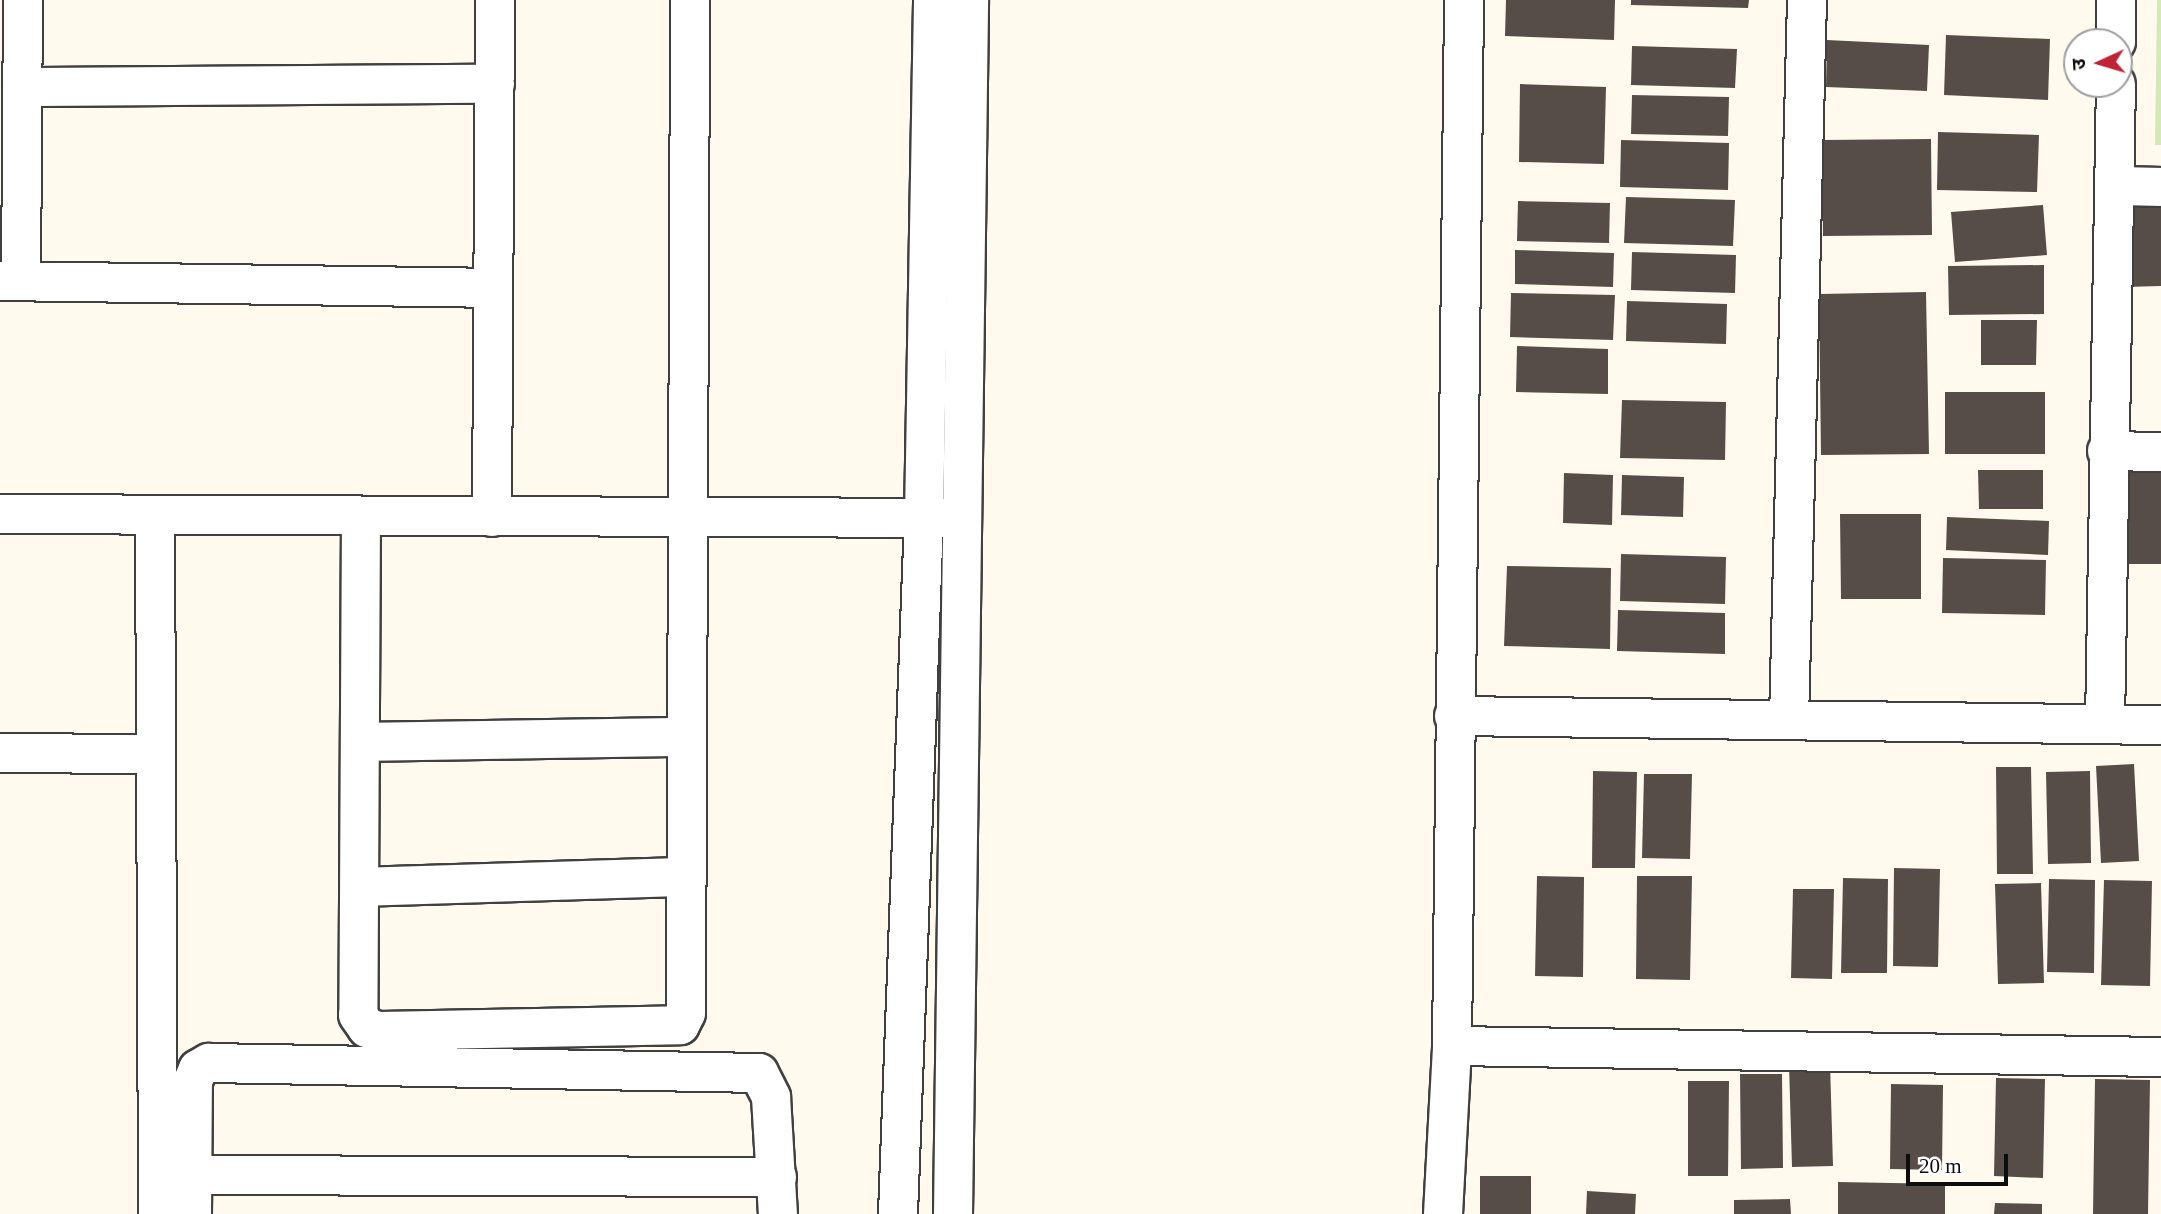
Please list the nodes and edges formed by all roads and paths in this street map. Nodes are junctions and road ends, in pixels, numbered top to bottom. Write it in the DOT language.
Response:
graph roads {
  1 [pos="23,0"];
  2 [pos="495,0"];
  3 [pos="690,0"];
  4 [pos="933,0"];
  5 [pos="969,0"];
  6 [pos="1464,0"];
  7 [pos="1807,0"];
  8 [pos="2116,0"];
  9 [pos="2116,28"];
  10 [pos="495,83"];
  11 [pos="22,87"];
  12 [pos="2116,98"];
  13 [pos="2116,186"];
  14 [pos="2161,187"];
  15 [pos="10,281"];
  16 [pos="493,288"];
  17 [pos="2107,452"];
  18 [pos="2161,452"];
  19 [pos="0,514"];
  20 [pos="155,515"];
  21 [pos="361,516"];
  22 [pos="492,517"];
  23 [pos="688,517"];
  24 [pos="942,518"];
  25 [pos="1454,716"];
  26 [pos="1789,720"];
  27 [pos="2105,724"];
  28 [pos="2161,725"];
  29 [pos="687,737"];
  30 [pos="361,742"];
  31 [pos="0,753"];
  32 [pos="156,754"];
  33 [pos="686,877"];
  34 [pos="361,887"];
  35 [pos="1452,1046"];
  36 [pos="2161,1057"];
  37 [pos="193,1175"];
  38 [pos="777,1177"];
  39 [pos="158,1214"];
  40 [pos="192,1214"];
  41 [pos="778,1214"];
  42 [pos="898,1214"];
  43 [pos="953,1214"];
  44 [pos="1443,1214"];
  1 -- 11 [label="street"];
  2 -- 10 [label="street"];
  3 -- 23 [label="street"];
  4 -- 24 [label="street"];
  5 -- 24 [label="street"];
  6 -- 25 [label="street"];
  7 -- 26 [label="street"];
  8 -- 9 [label="street"];
  10 -- 11 [label="street"];
  10 -- 16 [label="street"];
  11 -- 15 [label="street"];
  12 -- 13 [label="street"];
  13 -- 14 [label="street"];
  13 -- 17 [label="street"];
  15 -- 16 [label="street"];
  16 -- 22 [label="street"];
  17 -- 18 [label="street"];
  17 -- 27 [label="street"];
  19 -- 20 [label="street"];
  20 -- 21 [label="street"];
  20 -- 32 [label="street"];
  21 -- 22 [label="street"];
  21 -- 30 [label="street"];
  22 -- 23 [label="street"];
  23 -- 24 [label="street"];
  23 -- 29 [label="street"];
  24 -- 42 [label="street"];
  24 -- 43 [label="street"];
  25 -- 26 [label="street"];
  25 -- 35 [label="street"];
  26 -- 27 [label="street"];
  27 -- 28 [label="street"];
  29 -- 30 [label="street"];
  29 -- 33 [label="street"];
  30 -- 34 [label="street"];
  31 -- 32 [label="street"];
  32 -- 39 [label="street"];
  33 -- 34 [label="street"];
  33 -- 34 [label="street"];
  35 -- 36 [label="street"];
  35 -- 44 [label="street"];
  37 -- 38 [label="street"];
  37 -- 38 [label="street"];
  37 -- 40 [label="street"];
  38 -- 41 [label="street"];
}
